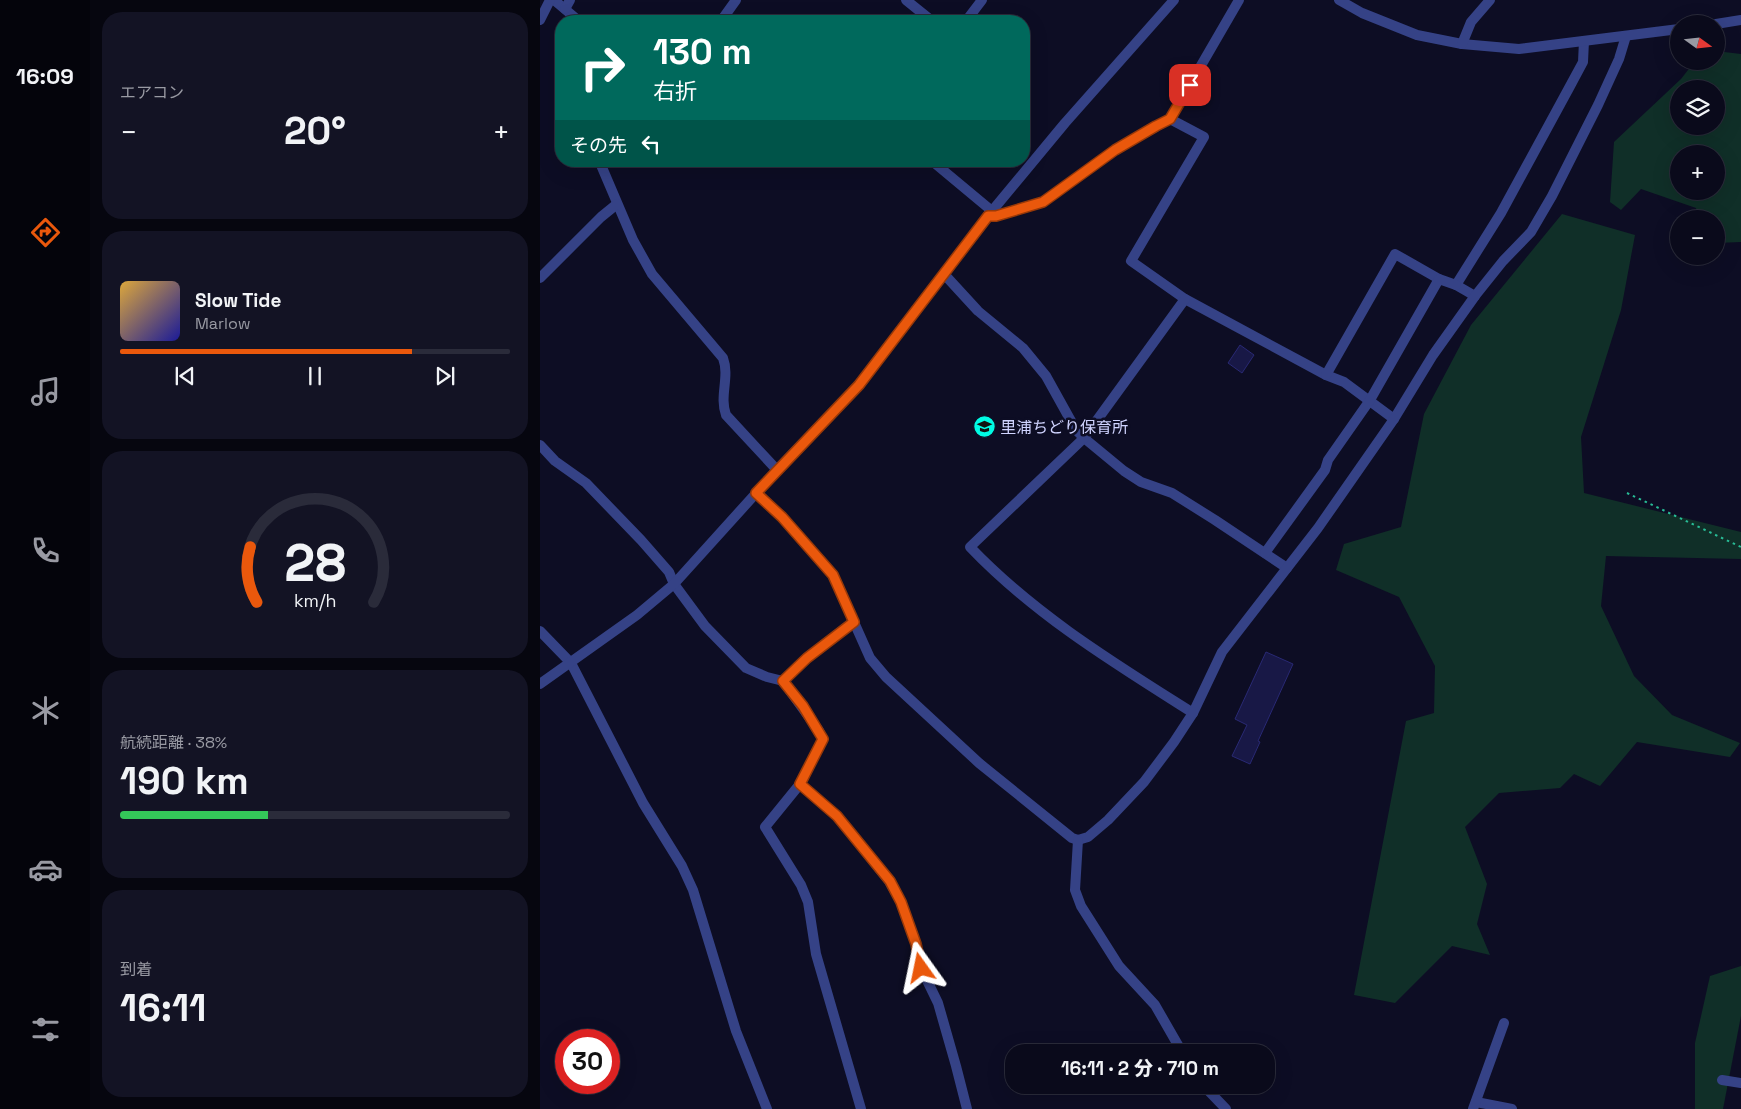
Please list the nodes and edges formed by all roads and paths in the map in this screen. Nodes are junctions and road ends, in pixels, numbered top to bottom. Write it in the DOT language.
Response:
graph roads {
  1 [pos="552,0"];
  2 [pos="736,0"];
  3 [pos="906,0"];
  4 [pos="982,0"];
  5 [pos="1174,0"];
  6 [pos="1239,0"];
  7 [pos="1339,0"];
  8 [pos="1490,0"];
  9 [pos="568,4"];
  10 [pos="575,15"];
  11 [pos="725,15"];
  12 [pos="925,15"];
  13 [pos="971,15"];
  14 [pos="540,20"];
  15 [pos="1741,20"];
  16 [pos="1725,23"];
  17 [pos="1670,30"];
  18 [pos="1626,36"];
  19 [pos="1584,41"];
  20 [pos="1462,44"];
  21 [pos="1170,119"];
  22 [pos="1030,165"];
  23 [pos="601,167"];
  24 [pos="939,167"];
  25 [pos="1028,167"];
  26 [pos="617,204"];
  27 [pos="990,213"];
  28 [pos="944,274"];
  29 [pos="540,278"];
  30 [pos="1439,279"];
  31 [pos="1456,285"];
  32 [pos="1475,296"];
  33 [pos="1186,299"];
  34 [pos="1326,375"];
  35 [pos="1370,400"];
  36 [pos="1394,419"];
  37 [pos="1084,438"];
  38 [pos="540,445"];
  39 [pos="777,470"];
  40 [pos="756,493"];
  41 [pos="1627,493"];
  42 [pos="1741,547"];
  43 [pos="1265,553"];
  44 [pos="1287,568"];
  45 [pos="674,584"];
  46 [pos="854,622"];
  47 [pos="540,631"];
  48 [pos="571,663"];
  49 [pos="783,681"];
  50 [pos="540,684"];
  51 [pos="1193,713"];
  52 [pos="800,784"];
  53 [pos="1078,840"];
  54 [pos="1504,1023"];
  55 [pos="1177,1044"];
  56 [pos="1722,1080"];
  57 [pos="1741,1083"];
  58 [pos="1210,1094"];
  59 [pos="1475,1106"];
  60 [pos="1220,1108"];
  61 [pos="767,1109"];
  62 [pos="861,1109"];
  63 [pos="967,1109"];
  64 [pos="1512,1109"];
  1 -- 9 [label="street"];
  1 -- 14 [label="street"];
  2 -- 11 [label="street"];
  3 -- 12 [label="street"];
  4 -- 13 [label="street"];
  5 -- 22 [label="street"];
  6 -- 21 [label="street"];
  7 -- 20 [label="street"];
  8 -- 20 [label="street"];
  9 -- 10 [label="street"];
  15 -- 16 [label="street"];
  17 -- 18 [label="street"];
  18 -- 19 [label="street"];
  18 -- 32 [label="street"];
  19 -- 20 [label="street"];
  19 -- 31 [label="street"];
  21 -- 27 [label="street"];
  21 -- 33 [label="street"];
  23 -- 26 [label="street"];
  24 -- 27 [label="street"];
  25 -- 27 [label="street"];
  26 -- 29 [label="street"];
  26 -- 39 [label="street"];
  27 -- 28 [label="street"];
  28 -- 37 [label="street"];
  28 -- 39 [label="street"];
  30 -- 31 [label="street"];
  30 -- 34 [label="street"];
  30 -- 35 [label="street"];
  31 -- 32 [label="street"];
  32 -- 36 [label="street"];
  33 -- 34 [label="street"];
  33 -- 37 [label="street"];
  34 -- 35 [label="street"];
  35 -- 36 [label="street"];
  35 -- 43 [label="street"];
  36 -- 44 [label="street"];
  37 -- 43 [label="street"];
  37 -- 51 [label="street"];
  38 -- 45 [label="street"];
  39 -- 40 [label="street"];
  40 -- 45 [label="street"];
  40 -- 46 [label="street"];
  41 -- 42 [label="path"];
  43 -- 44 [label="street"];
  44 -- 51 [label="street"];
  45 -- 48 [label="street"];
  45 -- 49 [label="street"];
  46 -- 49 [label="street"];
  46 -- 53 [label="street"];
  47 -- 48 [label="street"];
  48 -- 50 [label="street"];
  48 -- 61 [label="street"];
  49 -- 52 [label="street"];
  51 -- 53 [label="street"];
  52 -- 62 [label="street"];
  52 -- 63 [label="street"];
  53 -- 55 [label="street"];
  54 -- 59 [label="street"];
  56 -- 57 [label="street"];
  58 -- 60 [label="street"];
  59 -- 64 [label="street"];
}
